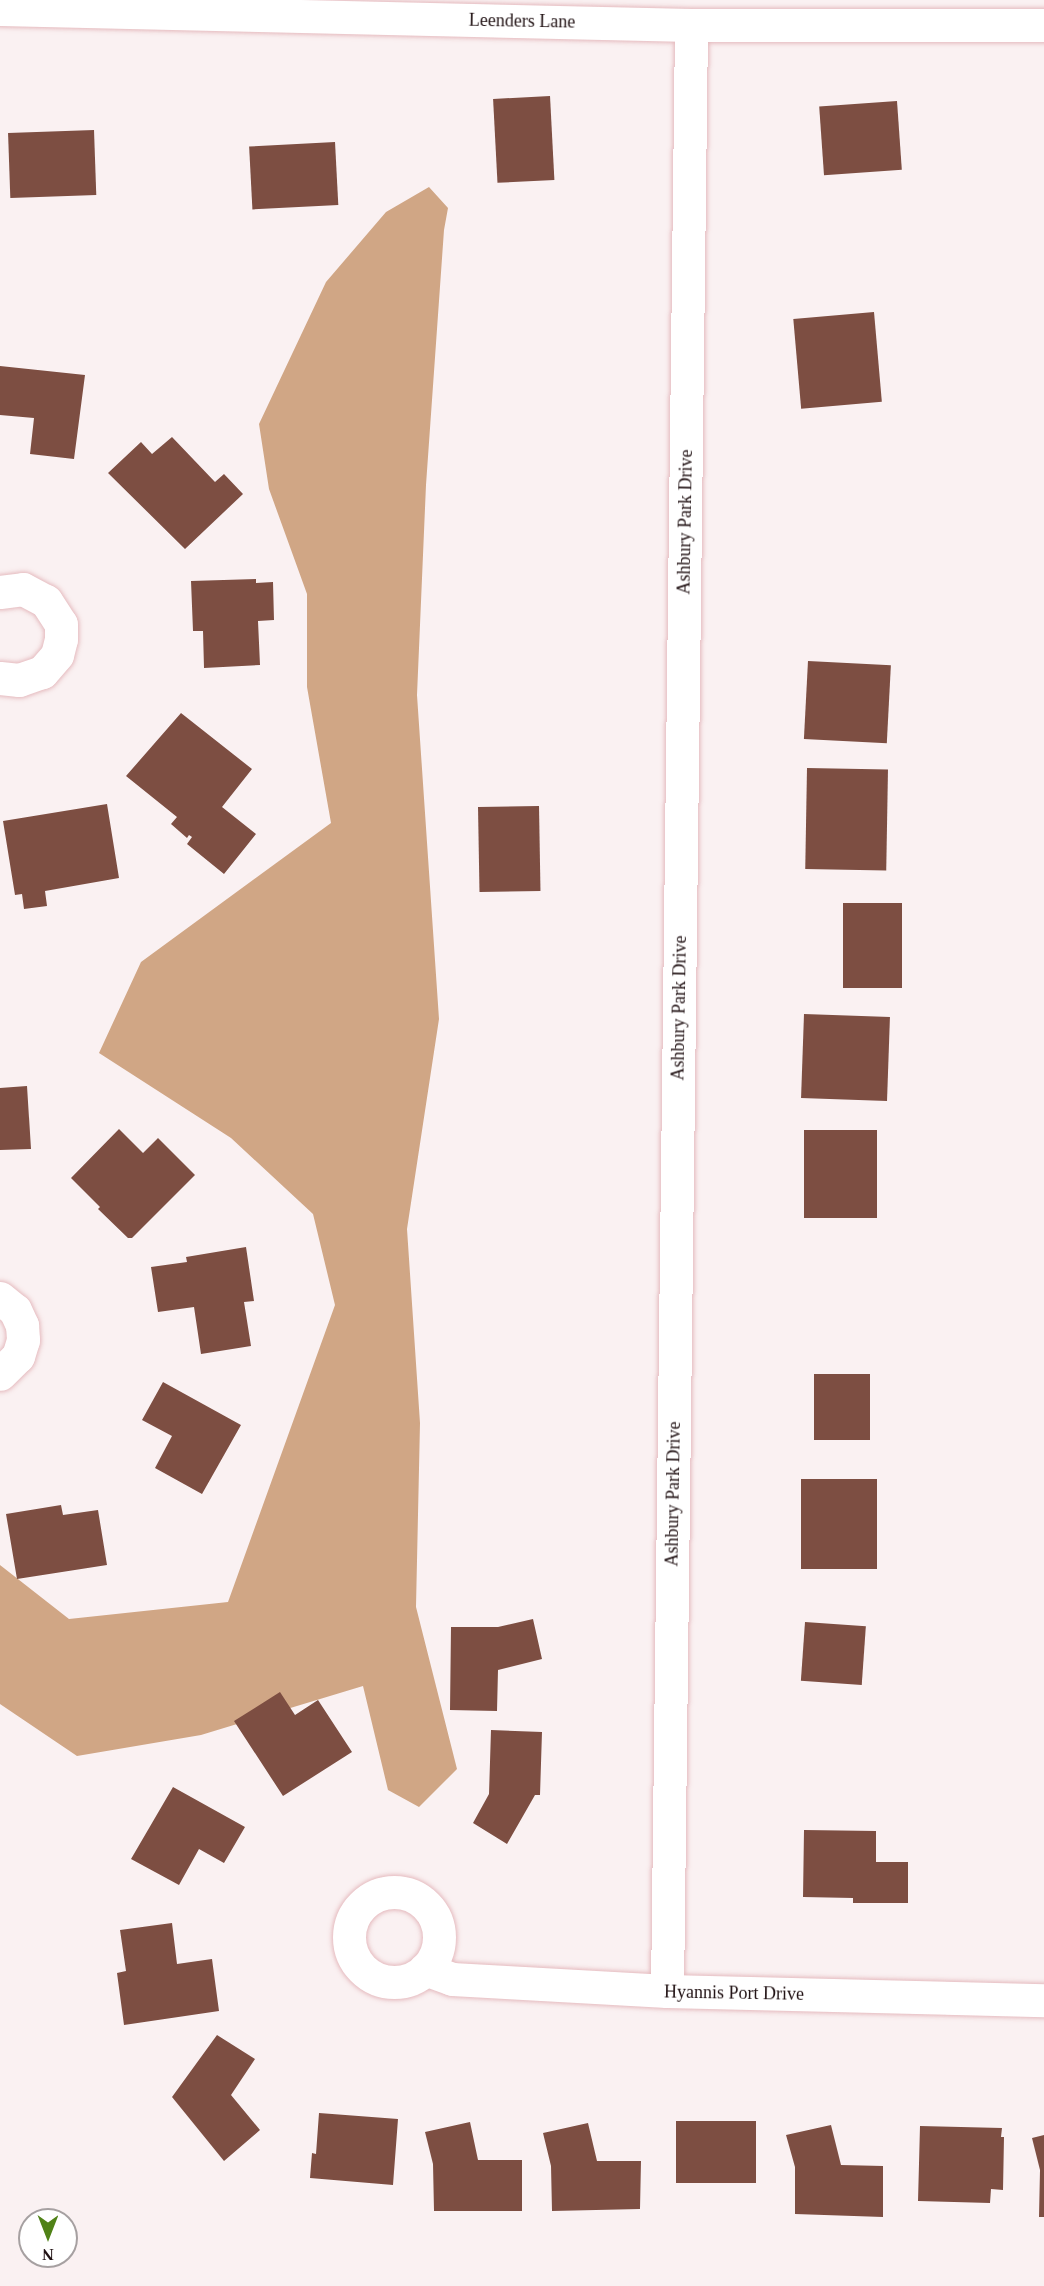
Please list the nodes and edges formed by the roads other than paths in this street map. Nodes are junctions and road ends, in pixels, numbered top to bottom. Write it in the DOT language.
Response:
graph roads {
  1 [pos="0,9"];
  2 [pos="691,25"];
  3 [pos="1044,25"];
  4 [pos="0,592"];
  5 [pos="0,678"];
  6 [pos="0,1298"];
  7 [pos="0,1374"];
  8 [pos="426,1969"];
  9 [pos="667,1991"];
  10 [pos="1044,2000"];
  1 -- 2 [label="street, Leenders Lane"];
  2 -- 3 [label="street, Leenders Lane"];
  2 -- 9 [label="street, Ashbury Park Drive"];
  4 -- 5 [label="street"];
  6 -- 7 [label="street"];
  8 -- 9 [label="street, Hyannis Port Drive"];
  9 -- 10 [label="street, Hyannis Port Drive"];
}
